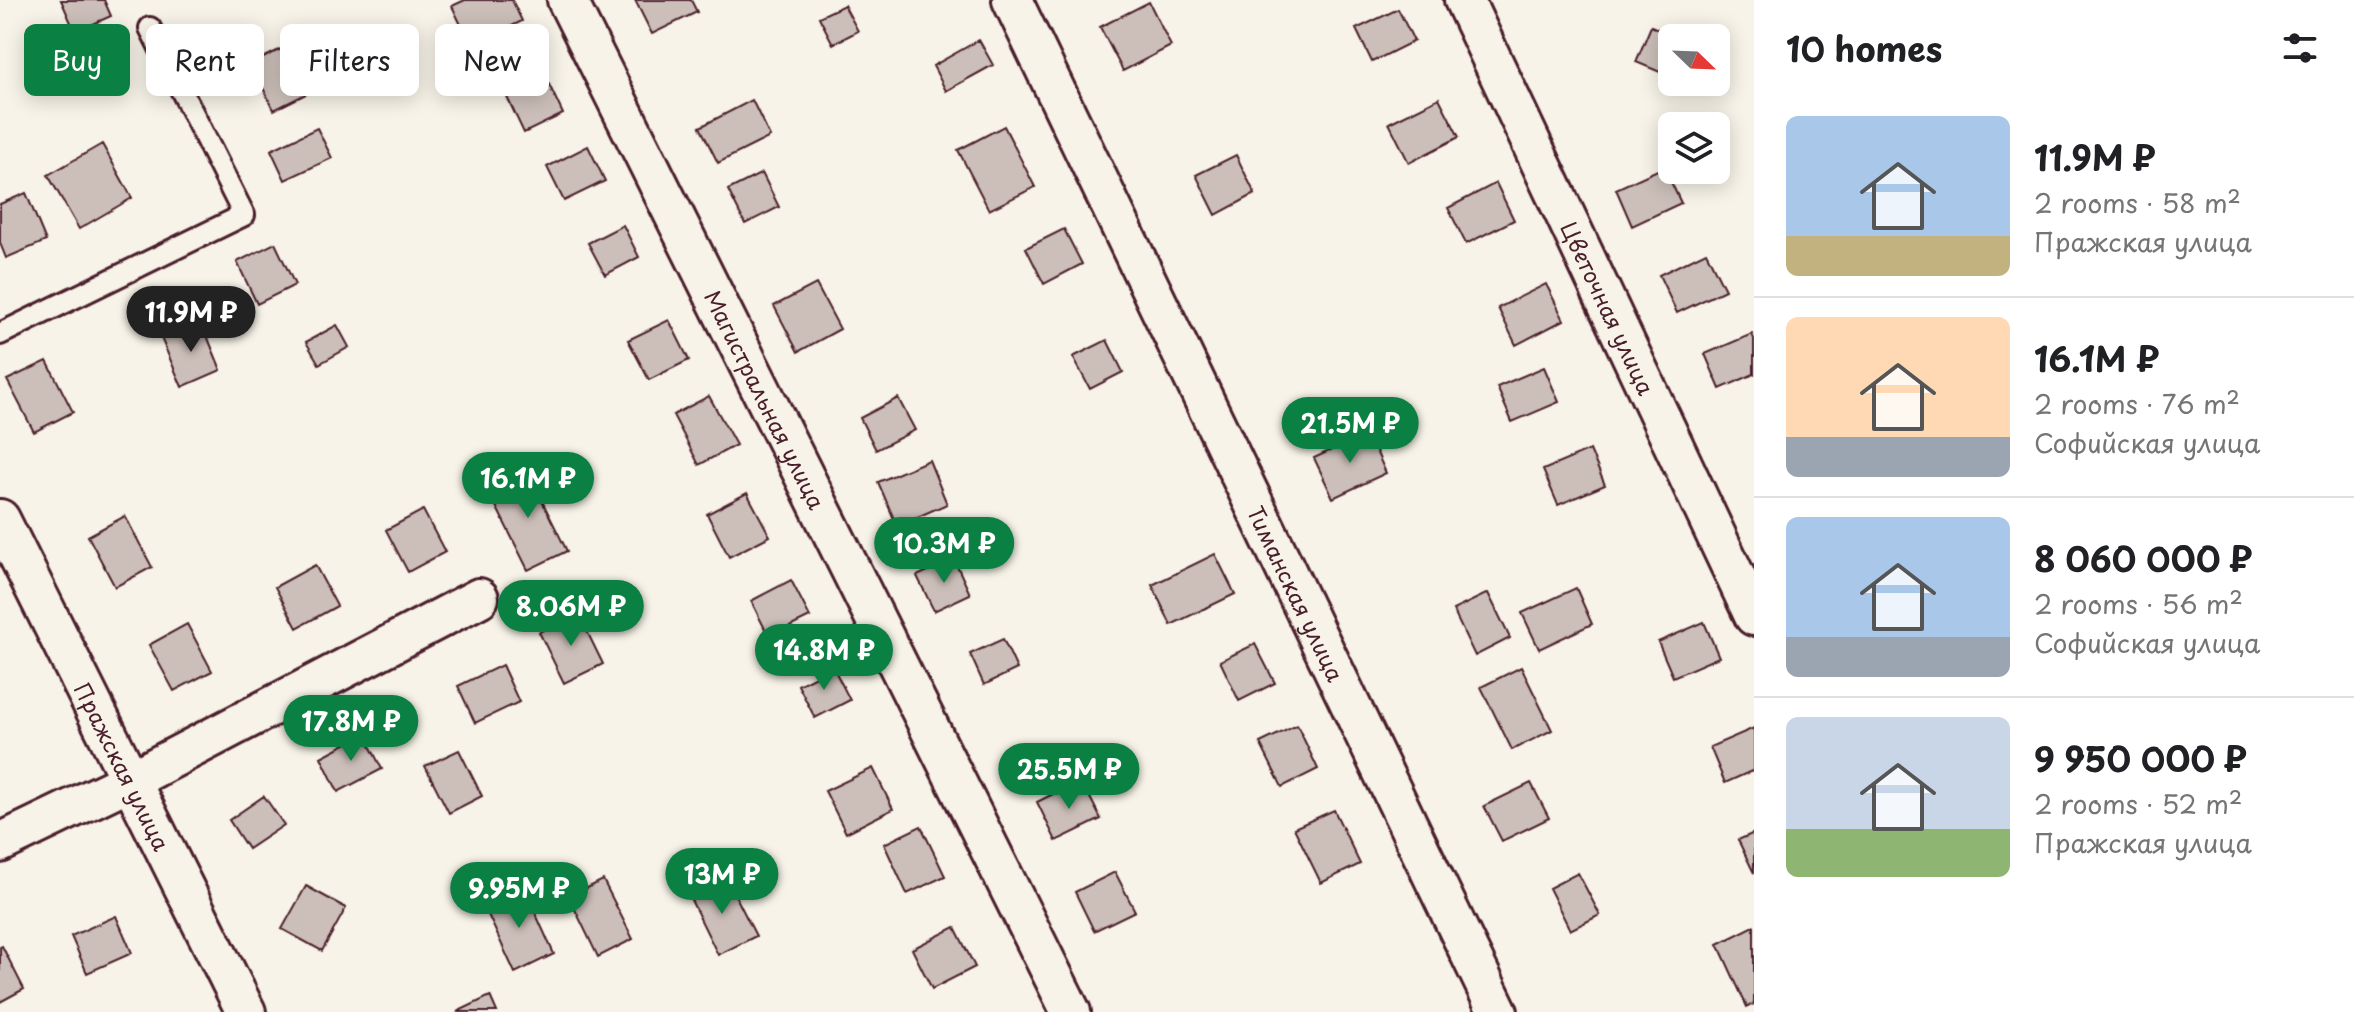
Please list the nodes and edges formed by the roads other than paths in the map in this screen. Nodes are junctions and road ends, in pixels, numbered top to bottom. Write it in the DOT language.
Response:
graph roads {
  1 [pos="567,0"];
  2 [pos="1012,0"];
  3 [pos="1464,0"];
  4 [pos="184,96"];
  5 [pos="0,334"];
  6 [pos="0,519"];
  7 [pos="479,598"];
  8 [pos="1754,616"];
  9 [pos="131,780"];
  10 [pos="0,843"];
  11 [pos="246,1012"];
  12 [pos="1071,1012"];
  13 [pos="1498,1012"];
  1 -- 12 [label="street, Магистральная улица"];
  2 -- 13 [label="street, Тиманская улица"];
  3 -- 8 [label="street, Цветочная улица"];
  4 -- 5 [label="lane"];
  6 -- 9 [label="street, Пражская улица"];
  7 -- 9 [label="street"];
  9 -- 10 [label="street"];
  9 -- 11 [label="street, Пражская улица"];
}
